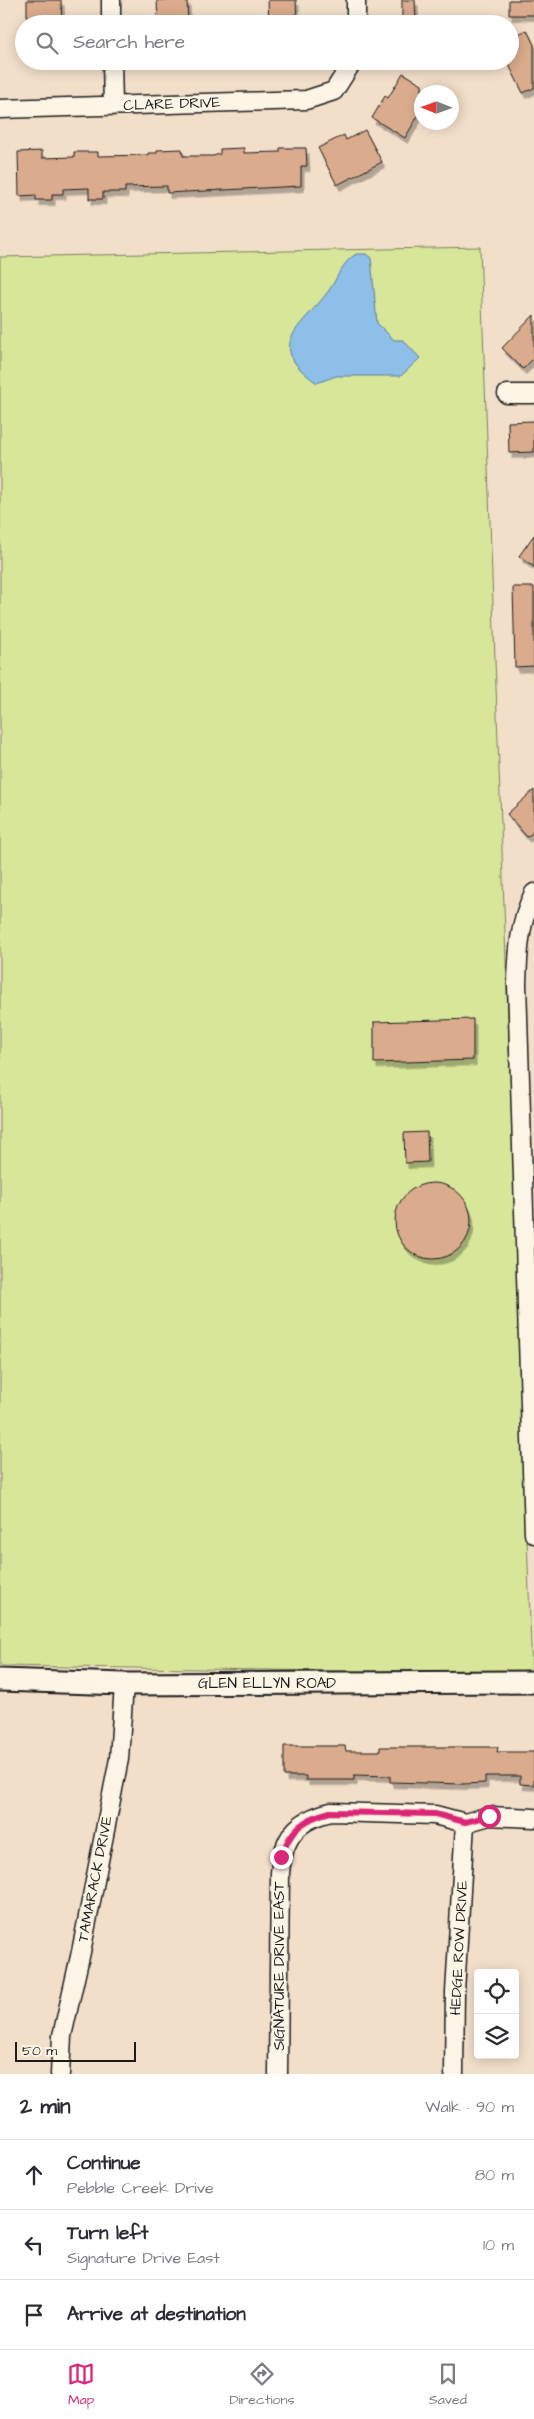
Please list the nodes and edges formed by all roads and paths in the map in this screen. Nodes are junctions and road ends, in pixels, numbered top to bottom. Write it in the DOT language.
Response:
graph roads {
  1 [pos="111,0"];
  2 [pos="356,0"];
  3 [pos="111,15"];
  4 [pos="356,15"];
  5 [pos="112,70"];
  6 [pos="348,70"];
  7 [pos="113,106"];
  8 [pos="0,109"];
  9 [pos="506,394"];
  10 [pos="534,394"];
  11 [pos="534,893"];
  12 [pos="527,1091"];
  13 [pos="534,1534"];
  14 [pos="0,1680"];
  15 [pos="534,1682"];
  16 [pos="124,1684"];
  17 [pos="534,1818"];
  18 [pos="465,1822"];
  19 [pos="60,2074"];
  20 [pos="278,2074"];
  21 [pos="454,2074"];
  1 -- 3 [label="street"];
  2 -- 4 [label="street"];
  5 -- 7 [label="street"];
  6 -- 7 [label="street, CLARE DRIVE"];
  7 -- 8 [label="street, CLARE DRIVE"];
  9 -- 10 [label="street"];
  11 -- 12 [label="street"];
  12 -- 13 [label="street"];
  14 -- 16 [label="street, GLEN ELLYN ROAD"];
  15 -- 16 [label="street, GLEN ELLYN ROAD"];
  16 -- 19 [label="street, TAMARACK DRIVE"];
  17 -- 18 [label="street"];
  18 -- 20 [label="street, SIGNATURE DRIVE EAST"];
  18 -- 21 [label="street, HEDGE ROW DRIVE"];
}
